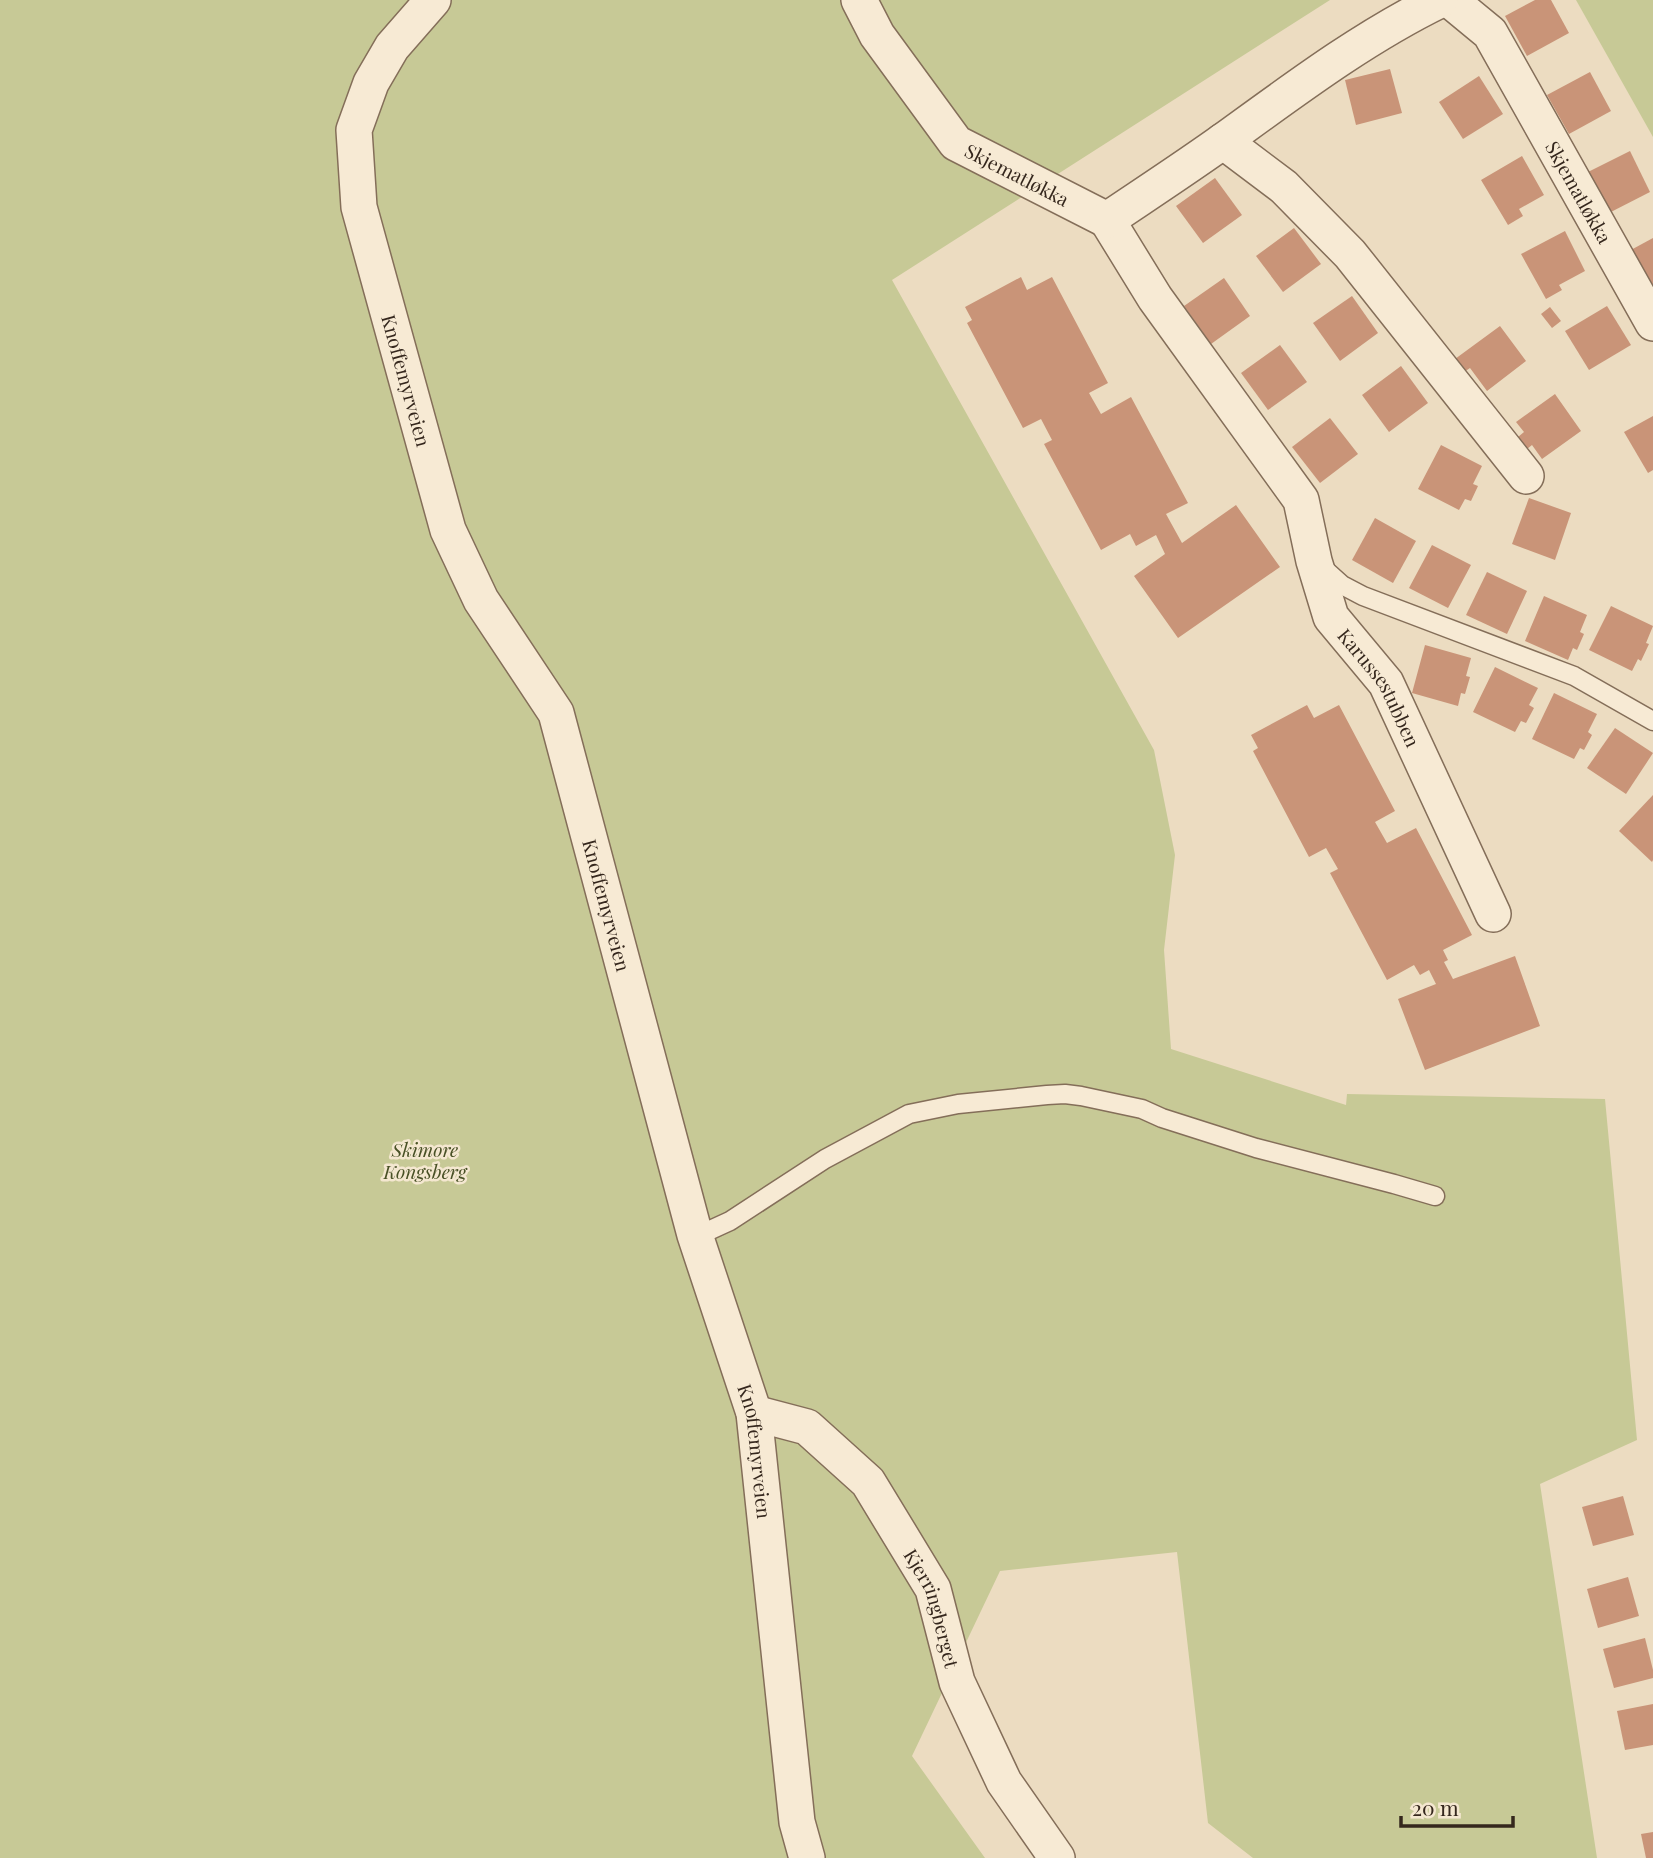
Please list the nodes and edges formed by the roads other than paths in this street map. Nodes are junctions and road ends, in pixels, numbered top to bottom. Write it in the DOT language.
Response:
graph roads {
  1 [pos="433,0"];
  2 [pos="859,0"];
  3 [pos="1440,0"];
  4 [pos="1450,0"];
  5 [pos="1223,141"];
  6 [pos="1107,220"];
  7 [pos="1653,323"];
  8 [pos="1526,476"];
  9 [pos="1314,561"];
  10 [pos="1653,721"];
  11 [pos="1493,914"];
  12 [pos="1435,1196"];
  13 [pos="695,1235"];
  14 [pos="754,1413"];
  15 [pos="807,1858"];
  16 [pos="1057,1858"];
  1 -- 13 [label="street, Knoffemyrveien"];
  2 -- 6 [label="street, Skjematløkka"];
  3 -- 5 [label="street"];
  4 -- 7 [label="street, Skjematløkka"];
  5 -- 6 [label="street"];
  5 -- 8 [label="street"];
  6 -- 9 [label="street, Karussestubben"];
  9 -- 10 [label="lane"];
  9 -- 11 [label="street, Karussestubben"];
  12 -- 13 [label="lane"];
  13 -- 14 [label="street, Knoffemyrveien"];
  14 -- 15 [label="street, Knoffemyrveien"];
  14 -- 16 [label="street, Kjerringberget"];
}
